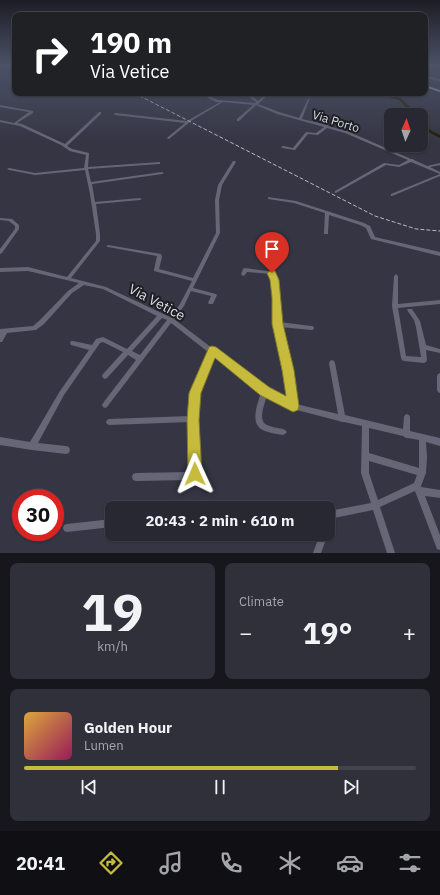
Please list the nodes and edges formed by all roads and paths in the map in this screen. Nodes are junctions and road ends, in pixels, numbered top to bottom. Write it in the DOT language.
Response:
graph roads {
  1 [pos="207,96"];
  2 [pos="249,96"];
  3 [pos="265,96"];
  4 [pos="309,99"];
  5 [pos="223,102"];
  6 [pos="257,103"];
  7 [pos="0,106"];
  8 [pos="100,113"];
  9 [pos="115,114"];
  10 [pos="300,119"];
  11 [pos="238,120"];
  12 [pos="0,121"];
  13 [pos="187,122"];
  14 [pos="14,124"];
  15 [pos="327,126"];
  16 [pos="169,138"];
  17 [pos="65,146"];
  18 [pos="283,147"];
  19 [pos="412,160"];
  20 [pos="234,162"];
  21 [pos="159,163"];
  22 [pos="440,164"];
  23 [pos="427,167"];
  24 [pos="86,168"];
  25 [pos="9,169"];
  26 [pos="162,173"];
  27 [pos="440,174"];
  28 [pos="89,183"];
  29 [pos="336,192"];
  30 [pos="392,195"];
  31 [pos="269,198"];
  32 [pos="140,199"];
  33 [pos="93,203"];
  34 [pos="327,212"];
  35 [pos="0,219"];
  36 [pos="326,233"];
  37 [pos="108,246"];
  38 [pos="0,252"];
  39 [pos="440,254"];
  40 [pos="0,270"];
  41 [pos="243,274"];
  42 [pos="396,276"];
  43 [pos="68,279"];
  44 [pos="195,280"];
  45 [pos="84,283"];
  46 [pos="190,289"];
  47 [pos="440,302"];
  48 [pos="211,303"];
  49 [pos="395,306"];
  50 [pos="410,310"];
  51 [pos="161,315"];
  52 [pos="171,320"];
  53 [pos="277,324"];
  54 [pos="311,328"];
  55 [pos="3,331"];
  56 [pos="0,340"];
  57 [pos="73,343"];
  58 [pos="422,347"];
  59 [pos="92,348"];
  60 [pos="212,350"];
  61 [pos="440,351"];
  62 [pos="128,353"];
  63 [pos="141,359"];
  64 [pos="332,364"];
  65 [pos="105,376"];
  66 [pos="440,376"];
  67 [pos="440,390"];
  68 [pos="265,391"];
  69 [pos="105,405"];
  70 [pos="293,406"];
  71 [pos="406,417"];
  72 [pos="342,419"];
  73 [pos="193,420"];
  74 [pos="109,422"];
  75 [pos="366,425"];
  76 [pos="283,432"];
  77 [pos="406,435"];
  78 [pos="422,439"];
  79 [pos="0,441"];
  80 [pos="440,442"];
  81 [pos="32,446"];
  82 [pos="66,450"];
  83 [pos="366,456"];
  84 [pos="422,473"];
  85 [pos="136,477"];
  86 [pos="418,488"];
  87 [pos="440,494"];
  88 [pos="375,505"];
  89 [pos="335,513"];
  90 [pos="105,524"];
  91 [pos="66,528"];
  92 [pos="321,541"];
  93 [pos="440,546"];
  94 [pos="317,553"];
  95 [pos="391,553"];
  1 -- 5 [label="street, Via Porto"];
  2 -- 6 [label="street"];
  3 -- 6 [label="street"];
  4 -- 10 [label="street"];
  5 -- 6 [label="street, Via Porto"];
  5 -- 13 [label="street"];
  6 -- 10 [label="street, Via Porto"];
  6 -- 11 [label="street"];
  7 -- 14 [label="street"];
  8 -- 17 [label="street"];
  9 -- 13 [label="street"];
  10 -- 15 [label="street, Via Porto"];
  12 -- 14 [label="street"];
  13 -- 16 [label="street"];
  14 -- 17 [label="street"];
  15 -- 18 [label="street"];
  15 -- 19 [label="street, Via Porto"];
  17 -- 24 [label="street"];
  19 -- 23 [label="street, Via Porto"];
  19 -- 29 [label="street"];
  20 -- 44 [label="street"];
  21 -- 24 [label="street"];
  22 -- 23 [label="street"];
  23 -- 27 [label="street, Via Porto"];
  24 -- 25 [label="street"];
  24 -- 28 [label="street"];
  26 -- 28 [label="street"];
  27 -- 30 [label="street"];
  28 -- 33 [label="street"];
  31 -- 34 [label="street"];
  32 -- 33 [label="street"];
  33 -- 43 [label="street"];
  34 -- 36 [label="street"];
  34 -- 39 [label="street"];
  35 -- 38 [label="street"];
  37 -- 44 [label="street"];
  40 -- 43 [label="street, Via Vetice"];
  41 -- 53 [label="street"];
  42 -- 49 [label="street"];
  43 -- 45 [label="street, Via Vetice"];
  44 -- 46 [label="street"];
  45 -- 51 [label="street, Via Vetice"];
  45 -- 55 [label="street"];
  46 -- 48 [label="street"];
  46 -- 52 [label="street"];
  47 -- 49 [label="street"];
  49 -- 58 [label="street"];
  50 -- 58 [label="street"];
  51 -- 52 [label="street, Via Vetice"];
  51 -- 62 [label="street"];
  52 -- 60 [label="street, Via Vetice"];
  52 -- 63 [label="street"];
  53 -- 54 [label="street"];
  53 -- 70 [label="street"];
  55 -- 56 [label="street"];
  57 -- 59 [label="street"];
  58 -- 61 [label="street"];
  59 -- 62 [label="street"];
  59 -- 81 [label="street"];
  60 -- 68 [label="street, Via Vetice"];
  60 -- 73 [label="street"];
  62 -- 63 [label="street"];
  62 -- 65 [label="street"];
  63 -- 69 [label="street"];
  64 -- 72 [label="street"];
  66 -- 67 [label="street"];
  68 -- 70 [label="street, Via Vetice"];
  68 -- 76 [label="street"];
  70 -- 72 [label="street, Via Vetice"];
  71 -- 77 [label="street"];
  72 -- 75 [label="street, Via Vetice"];
  73 -- 74 [label="street"];
  73 -- 85 [label="street"];
  75 -- 77 [label="street, Via Vetice"];
  75 -- 83 [label="street"];
  77 -- 78 [label="street, Via Vetice"];
  78 -- 80 [label="street, Via Vetice"];
  78 -- 84 [label="street"];
  79 -- 81 [label="street"];
  81 -- 82 [label="street"];
  83 -- 84 [label="street"];
  83 -- 88 [label="street"];
  84 -- 86 [label="street"];
  86 -- 87 [label="street"];
  86 -- 88 [label="street"];
  86 -- 93 [label="street"];
  88 -- 89 [label="street"];
  88 -- 95 [label="street"];
  90 -- 91 [label="street"];
  92 -- 94 [label="street"];
}
